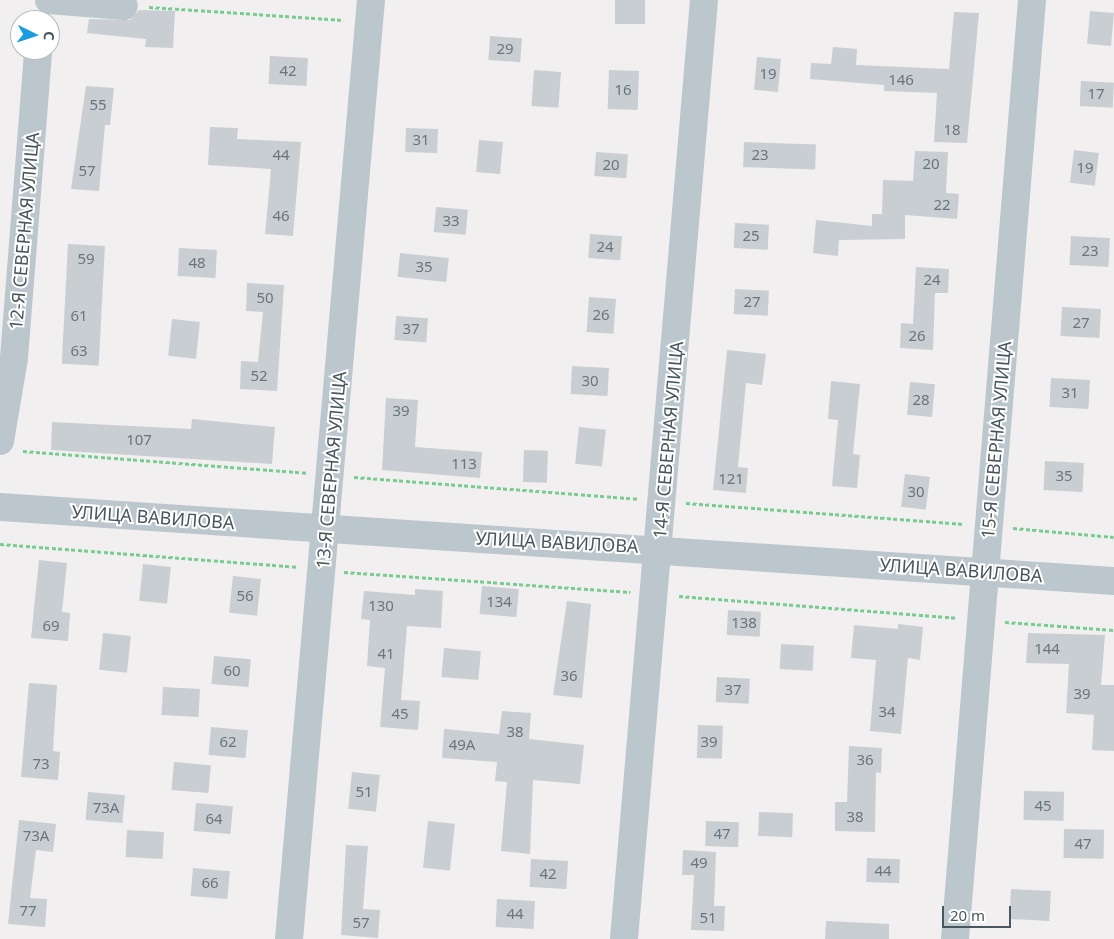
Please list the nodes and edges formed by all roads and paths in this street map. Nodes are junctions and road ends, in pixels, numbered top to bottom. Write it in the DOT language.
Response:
graph roads {
  1 [pos="49,0"];
  2 [pos="704,0"];
  3 [pos="1032,0"];
  4 [pos="124,6"];
  5 [pos="371,11"];
  6 [pos="37,60"];
  7 [pos="10,446"];
  8 [pos="331,475"];
  9 [pos="662,501"];
  10 [pos="0,507"];
  11 [pos="989,526"];
  12 [pos="326,528"];
  13 [pos="1114,537"];
  14 [pos="0,544"];
  15 [pos="659,548"];
  16 [pos="323,570"];
  17 [pos="985,572"];
  18 [pos="1114,581"];
  19 [pos="654,594"];
  20 [pos="981,620"];
  21 [pos="1114,630"];
  22 [pos="289,939"];
  23 [pos="624,939"];
  24 [pos="955,939"];
  1 -- 4 [label="street"];
  2 -- 9 [label="street, 14-Я СЕВЕРНАЯ УЛИЦА"];
  3 -- 11 [label="street, 15-Я СЕВЕРНАЯ УЛИЦА"];
  4 -- 5 [label="path"];
  5 -- 8 [label="street, 13-Я СЕВЕРНАЯ УЛИЦА"];
  6 -- 7 [label="street, 12-Я СЕВЕРНАЯ УЛИЦА"];
  7 -- 8 [label="path"];
  8 -- 9 [label="path"];
  8 -- 12 [label="street, 13-Я СЕВЕРНАЯ УЛИЦА"];
  9 -- 11 [label="path"];
  9 -- 15 [label="street, 14-Я СЕВЕРНАЯ УЛИЦА"];
  10 -- 12 [label="street, УЛИЦА ВАВИЛОВА"];
  11 -- 13 [label="path"];
  11 -- 17 [label="street, 15-Я СЕВЕРНАЯ УЛИЦА"];
  12 -- 15 [label="street, УЛИЦА ВАВИЛОВА"];
  12 -- 16 [label="street, 13-Я СЕВЕРНАЯ УЛИЦА"];
  14 -- 16 [label="path"];
  15 -- 17 [label="street, УЛИЦА ВАВИЛОВА"];
  15 -- 19 [label="street, 14-Я СЕВЕРНАЯ УЛИЦА"];
  16 -- 19 [label="path"];
  16 -- 22 [label="street, 13-Я СЕВЕРНАЯ УЛИЦА"];
  17 -- 18 [label="street, УЛИЦА ВАВИЛОВА"];
  17 -- 20 [label="street, 15-Я СЕВЕРНАЯ УЛИЦА"];
  19 -- 20 [label="path"];
  19 -- 23 [label="street, 14-Я СЕВЕРНАЯ УЛИЦА"];
  20 -- 21 [label="path"];
  20 -- 24 [label="street, 15-Я СЕВЕРНАЯ УЛИЦА"];
}
